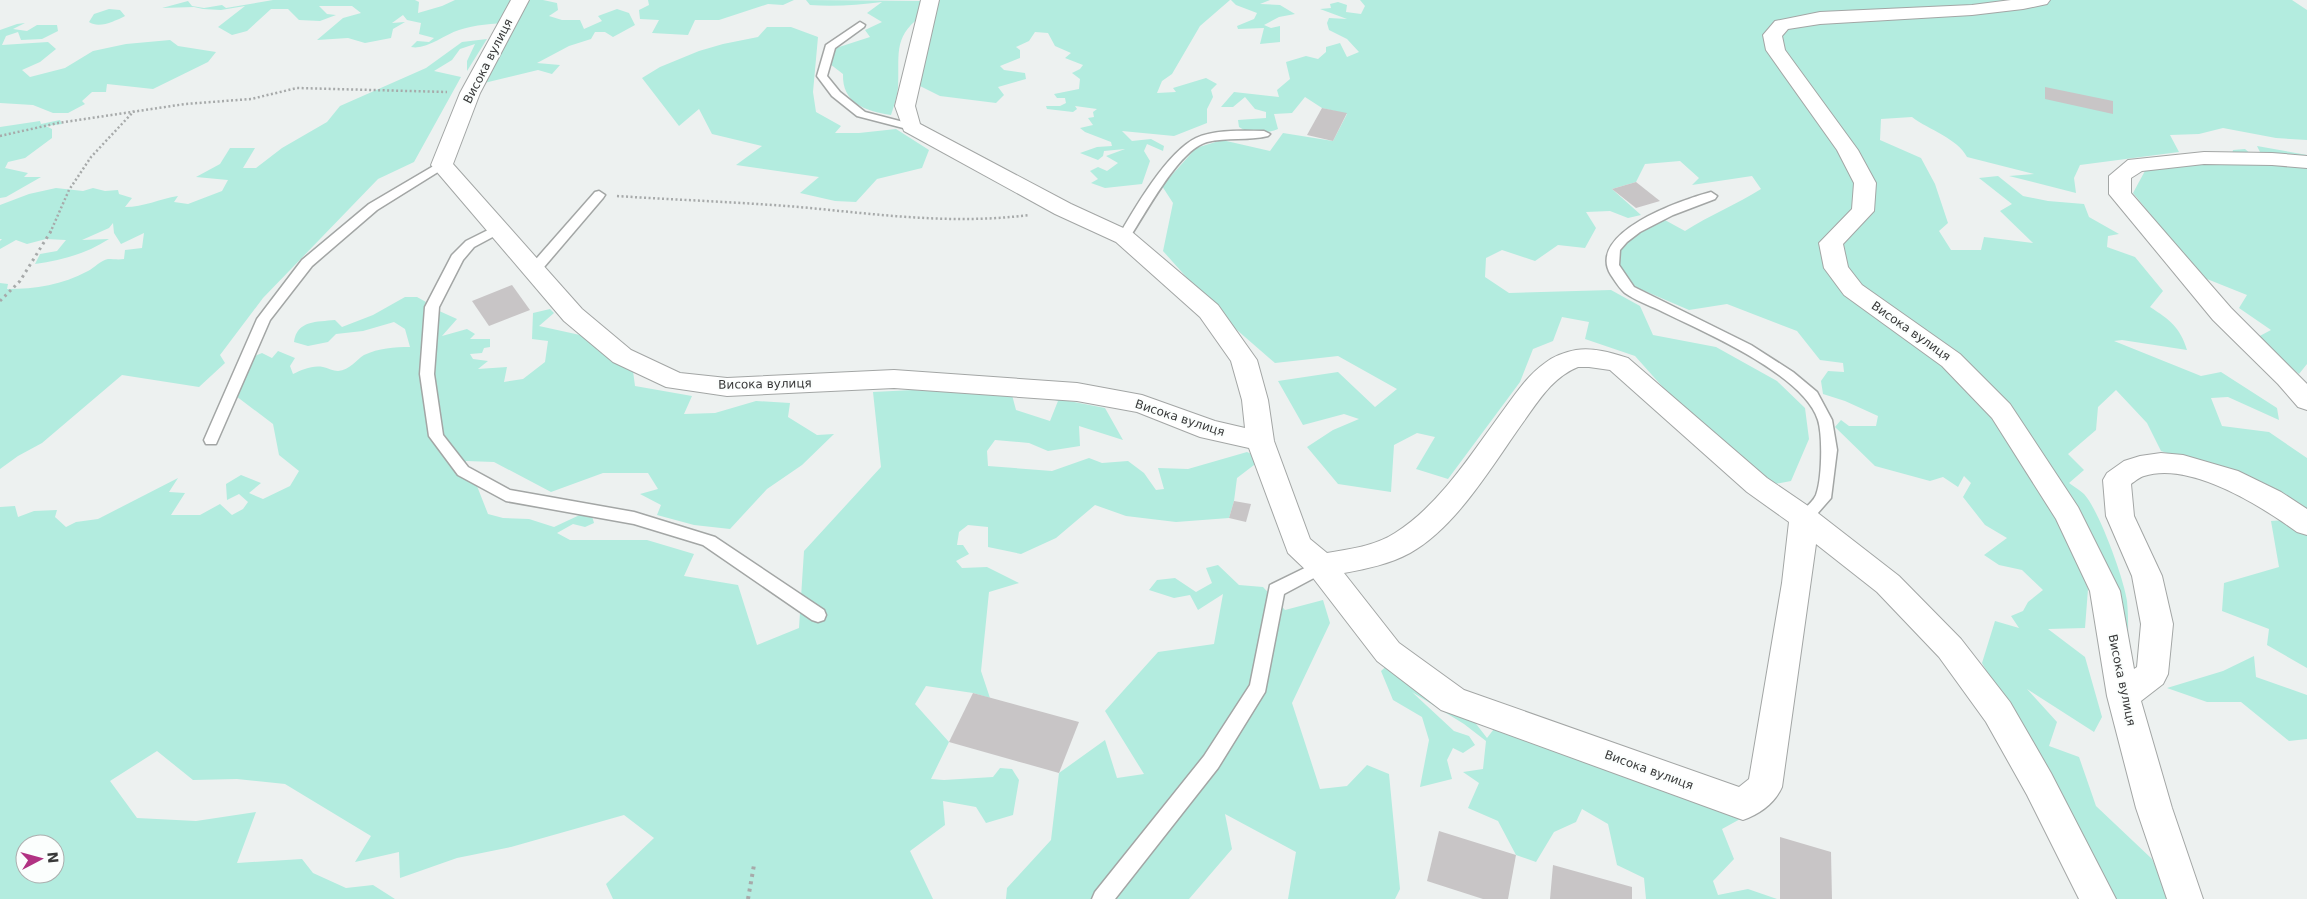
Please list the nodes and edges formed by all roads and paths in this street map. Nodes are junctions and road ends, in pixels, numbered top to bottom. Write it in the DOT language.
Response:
graph roads {
  1 [pos="520,0"];
  2 [pos="930,0"];
  3 [pos="2041,0"];
  4 [pos="860,25"];
  5 [pos="470,93"];
  6 [pos="134,112"];
  7 [pos="911,127"];
  8 [pos="1264,134"];
  9 [pos="0,136"];
  10 [pos="2307,162"];
  11 [pos="442,165"];
  12 [pos="598,195"];
  13 [pos="1711,196"];
  14 [pos="1063,209"];
  15 [pos="498,229"];
  16 [pos="1124,237"];
  17 [pos="534,270"];
  18 [pos="0,301"];
  19 [pos="2307,401"];
  20 [pos="211,440"];
  21 [pos="1260,441"];
  22 [pos="1804,518"];
  23 [pos="2307,524"];
  24 [pos="1321,566"];
  25 [pos="818,615"];
  26 [pos="2123,696"];
  27 [pos="754,865"];
  28 [pos="748,899"];
  29 [pos="1102,899"];
  30 [pos="2098,899"];
  31 [pos="2185,899"];
  1 -- 5 [label="street, Висока вулиця"];
  2 -- 7 [label="street"];
  3 -- 26 [label="street, Висока вулиця"];
  4 -- 7 [label="lane"];
  5 -- 6 [label="path"];
  5 -- 11 [label="street, Висока вулиця"];
  6 -- 9 [label="path"];
  6 -- 18 [label="path"];
  7 -- 14 [label="street, Висока вулиця"];
  8 -- 16 [label="lane"];
  10 -- 19 [label="street"];
  11 -- 15 [label="street, Висока вулиця"];
  11 -- 20 [label="lane"];
  12 -- 14 [label="path"];
  12 -- 17 [label="lane"];
  13 -- 22 [label="lane"];
  14 -- 16 [label="street, Висока вулиця"];
  15 -- 17 [label="street, Висока вулиця"];
  15 -- 25 [label="lane"];
  16 -- 21 [label="street, Висока вулиця"];
  17 -- 21 [label="street, Висока вулиця"];
  21 -- 24 [label="street, Висока вулиця"];
  22 -- 24 [label="street"];
  22 -- 24 [label="street, Висока вулиця"];
  22 -- 30 [label="street"];
  23 -- 26 [label="street"];
  24 -- 29 [label="lane"];
  26 -- 31 [label="street, Висока вулиця"];
  27 -- 28 [label="path"];
}
